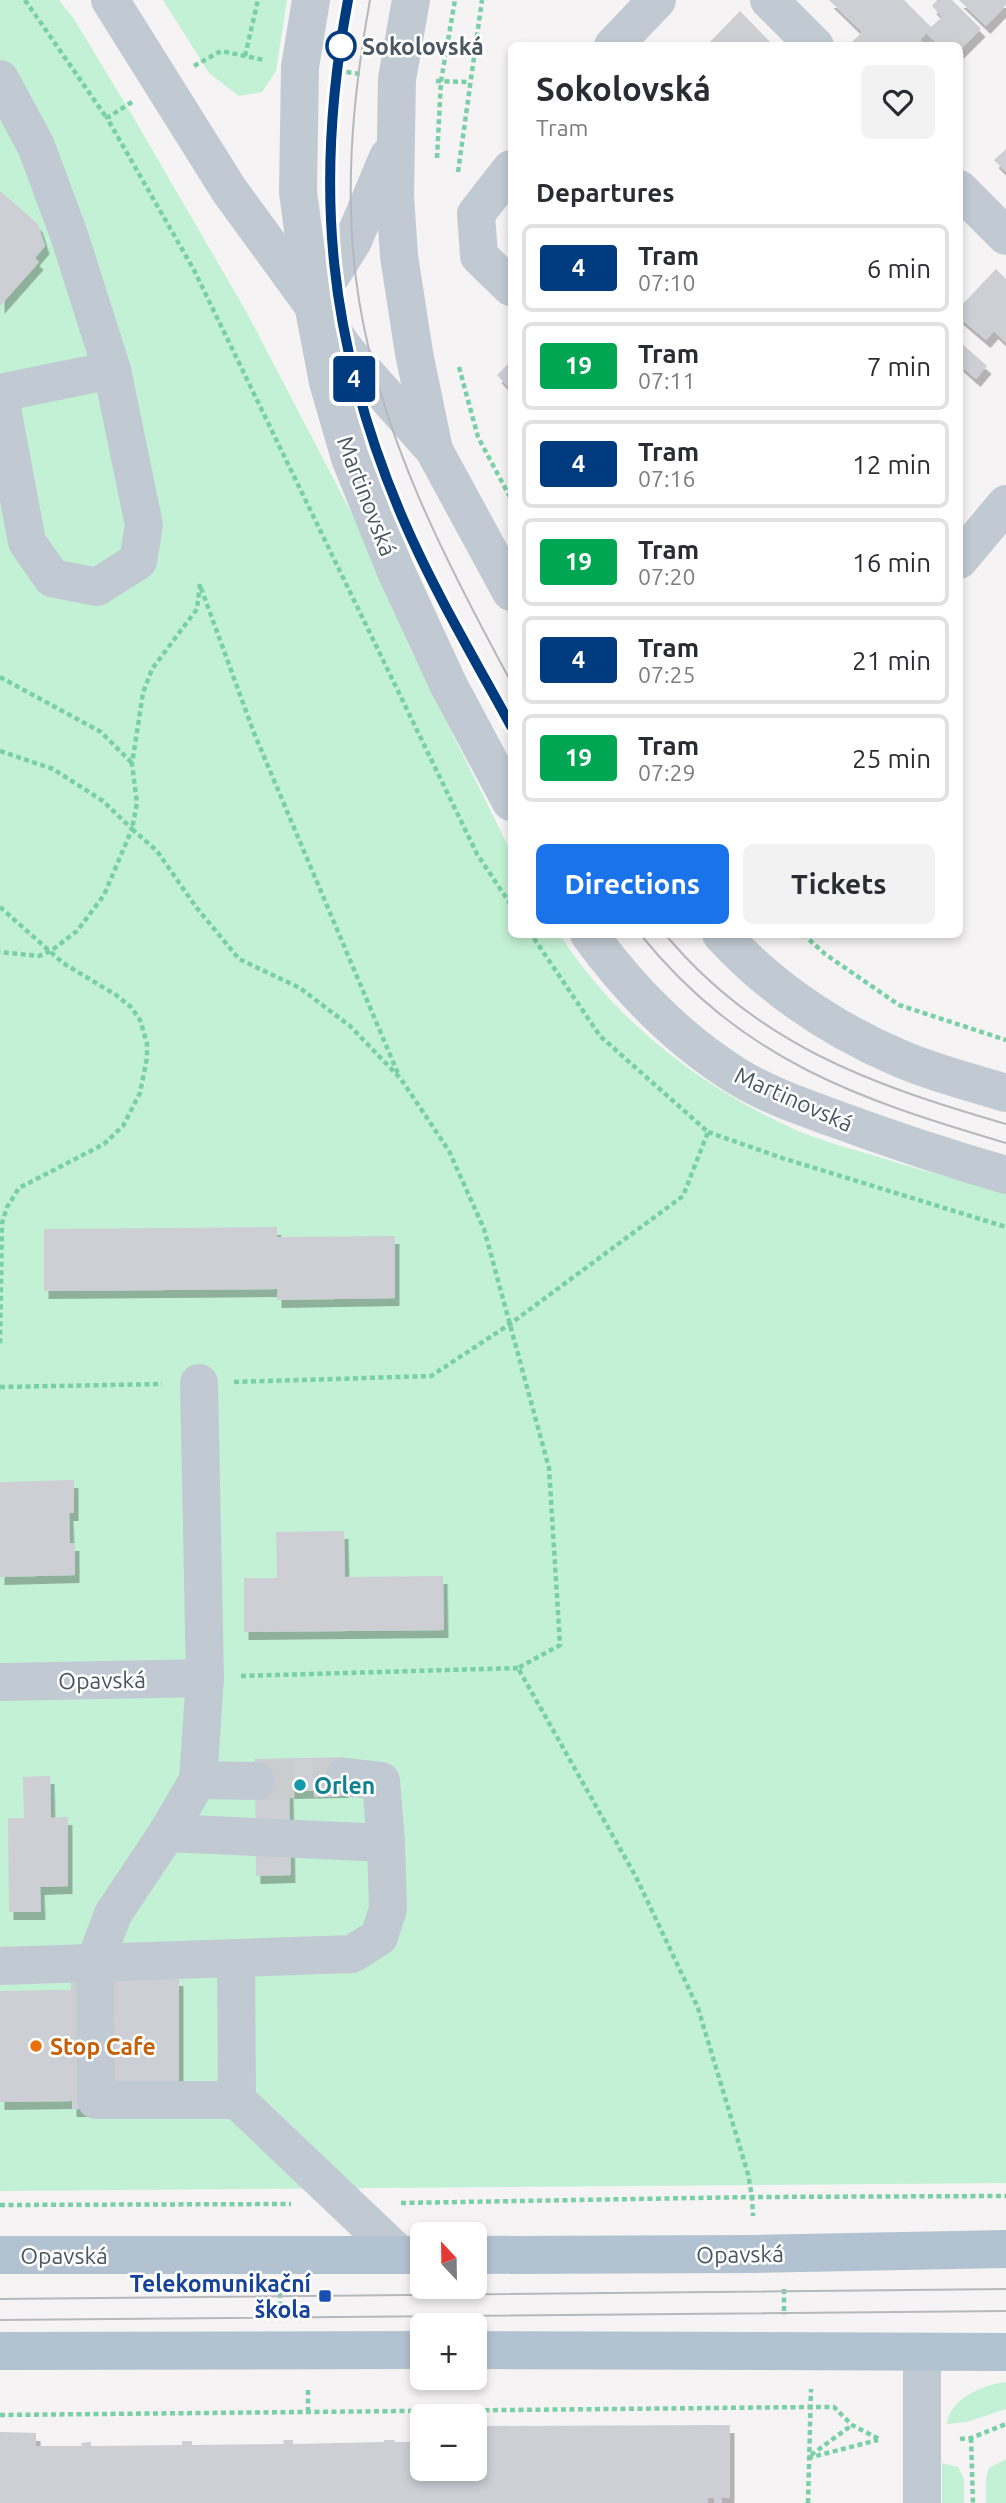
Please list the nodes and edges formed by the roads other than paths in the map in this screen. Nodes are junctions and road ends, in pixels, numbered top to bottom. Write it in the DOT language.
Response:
graph roads {
  1 [pos="110,0"];
  2 [pos="311,0"];
  3 [pos="411,0"];
  4 [pos="657,0"];
  5 [pos="769,0"];
  6 [pos="617,42"];
  7 [pos="811,42"];
  8 [pos="0,79"];
  9 [pos="398,133"];
  10 [pos="508,173"];
  11 [pos="963,193"];
  12 [pos="1006,236"];
  13 [pos="508,284"];
  14 [pos="313,304"];
  15 [pos="112,370"];
  16 [pos="0,396"];
  17 [pos="434,450"];
  18 [pos="1006,504"];
  19 [pos="963,555"];
  20 [pos="508,586"];
  21 [pos="508,796"];
  22 [pos="592,938"];
  23 [pos="725,938"];
  24 [pos="1006,1093"];
  25 [pos="1006,1175"];
  26 [pos="199,1383"];
  27 [pos="205,1678"];
  28 [pos="0,1682"];
  29 [pos="344,1777"];
  30 [pos="198,1780"];
  31 [pos="256,1781"];
  32 [pos="167,1833"];
  33 [pos="386,1843"];
  34 [pos="236,1958"];
  35 [pos="95,1962"];
  36 [pos="0,1966"];
  37 [pos="237,2100"];
  38 [pos="1006,2249"];
  39 [pos="410,2254"];
  40 [pos="0,2255"];
  41 [pos="410,2255"];
  42 [pos="487,2255"];
  43 [pos="410,2350"];
  44 [pos="487,2350"];
  45 [pos="0,2351"];
  46 [pos="922,2352"];
  47 [pos="1006,2352"];
  48 [pos="922,2503"];
  1 -- 14 [label="street"];
  2 -- 14 [label="street, Martinovská"];
  3 -- 9 [label="street"];
  4 -- 6 [label="street"];
  5 -- 7 [label="street"];
  8 -- 15 [label="street"];
  9 -- 14 [label="street"];
  9 -- 17 [label="street"];
  10 -- 13 [label="street"];
  11 -- 12 [label="street"];
  14 -- 17 [label="street"];
  14 -- 21 [label="street, Martinovská"];
  15 -- 16 [label="street"];
  15 -- 16 [label="street"];
  17 -- 20 [label="street"];
  18 -- 19 [label="street"];
  22 -- 25 [label="street, Martinovská"];
  23 -- 24 [label="street"];
  26 -- 27 [label="street"];
  27 -- 28 [label="street, Opavská"];
  27 -- 30 [label="street"];
  29 -- 33 [label="street"];
  30 -- 31 [label="street"];
  30 -- 32 [label="street"];
  32 -- 33 [label="street"];
  32 -- 35 [label="street"];
  33 -- 34 [label="street"];
  34 -- 35 [label="street"];
  34 -- 37 [label="street"];
  35 -- 36 [label="street"];
  35 -- 37 [label="street"];
  37 -- 39 [label="street"];
  38 -- 42 [label="main road, Opavská"];
  40 -- 41 [label="main road, Opavská"];
  43 -- 45 [label="main road"];
  44 -- 46 [label="main road"];
  46 -- 47 [label="main road"];
  46 -- 48 [label="street"];
}
